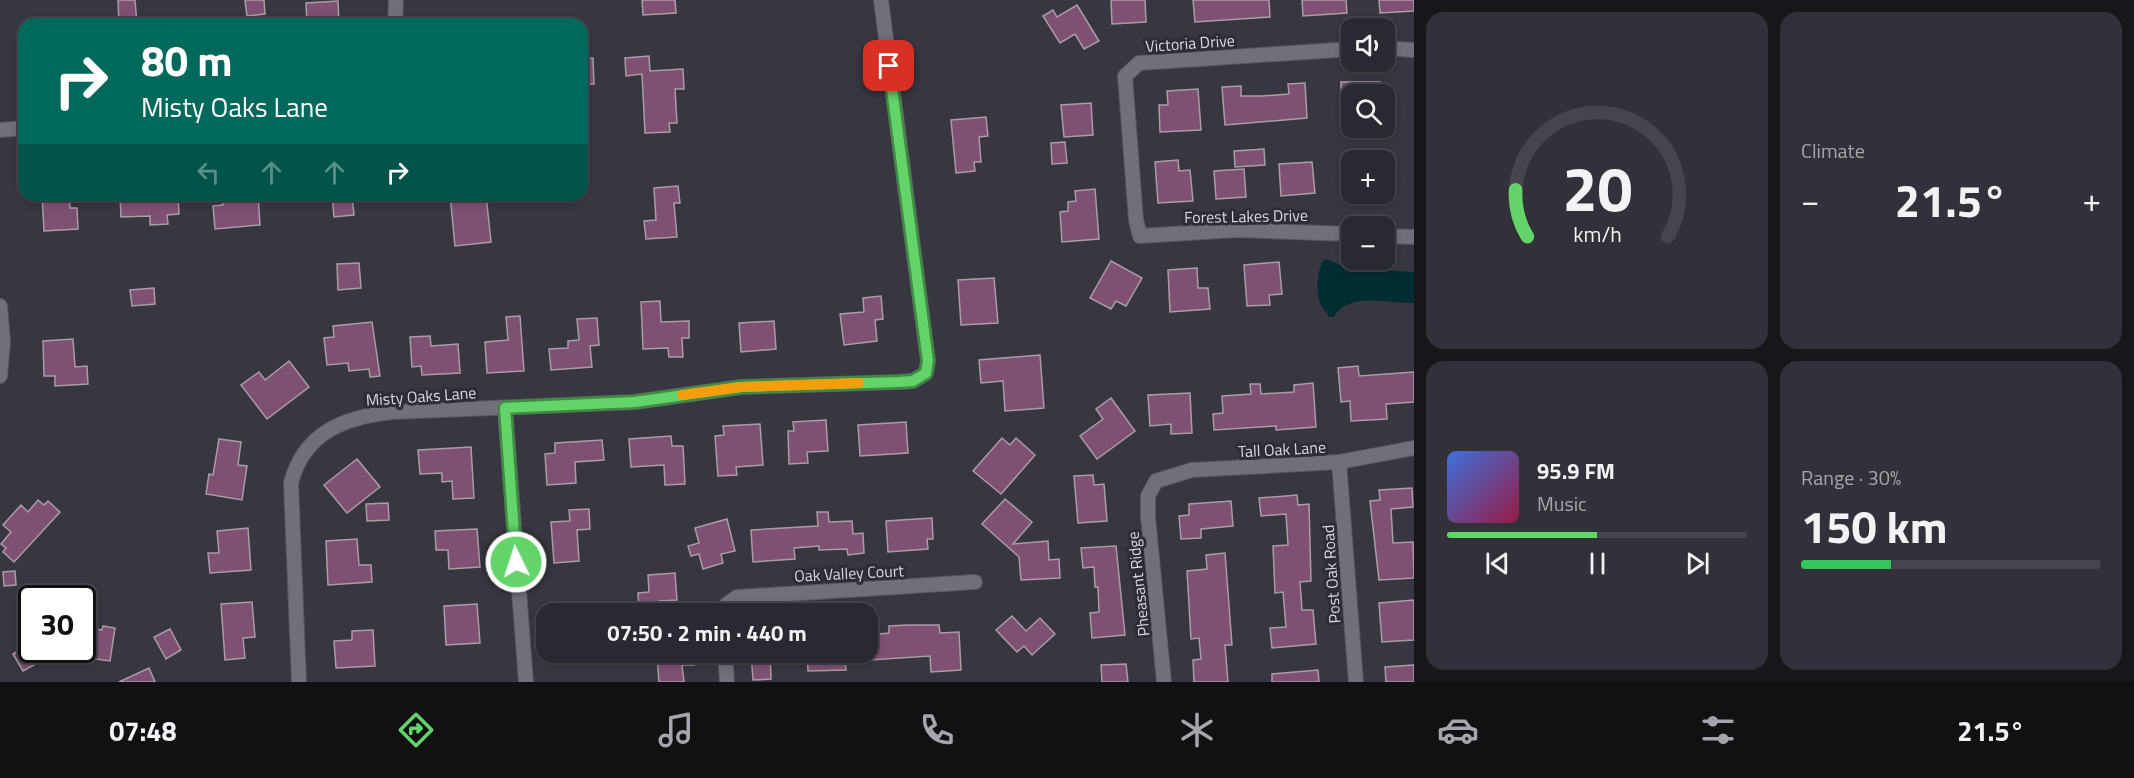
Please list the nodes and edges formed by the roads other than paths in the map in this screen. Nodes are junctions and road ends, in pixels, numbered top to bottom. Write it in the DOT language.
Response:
graph roads {
  1 [pos="396,0"];
  2 [pos="881,0"];
  3 [pos="395,18"];
  4 [pos="1395,49"];
  5 [pos="1341,50"];
  6 [pos="1414,50"];
  7 [pos="18,128"];
  8 [pos="0,130"];
  9 [pos="1341,234"];
  10 [pos="1140,236"];
  11 [pos="1395,236"];
  12 [pos="1414,237"];
  13 [pos="0,306"];
  14 [pos="0,376"];
  15 [pos="505,408"];
  16 [pos="1414,448"];
  17 [pos="1339,462"];
  18 [pos="1153,485"];
  19 [pos="975,582"];
  20 [pos="732,603"];
  21 [pos="726,663"];
  22 [pos="299,682"];
  23 [pos="526,682"];
  24 [pos="727,682"];
  25 [pos="1164,682"];
  26 [pos="1356,682"];
  1 -- 3 [label="street"];
  2 -- 15 [label="street, Misty Oaks Lane"];
  4 -- 6 [label="street"];
  5 -- 10 [label="street, Victoria Drive"];
  7 -- 8 [label="street"];
  9 -- 10 [label="street, Forest Lakes Drive"];
  11 -- 12 [label="street"];
  13 -- 14 [label="street"];
  15 -- 22 [label="street, Misty Oaks Lane"];
  15 -- 23 [label="street"];
  16 -- 17 [label="street, Tall Oak Lane"];
  17 -- 18 [label="street, Tall Oak Lane"];
  17 -- 26 [label="street, Post Oak Road"];
  18 -- 25 [label="street, Pheasant Ridge"];
  19 -- 20 [label="street, Oak Valley Court"];
  21 -- 24 [label="street"];
}
